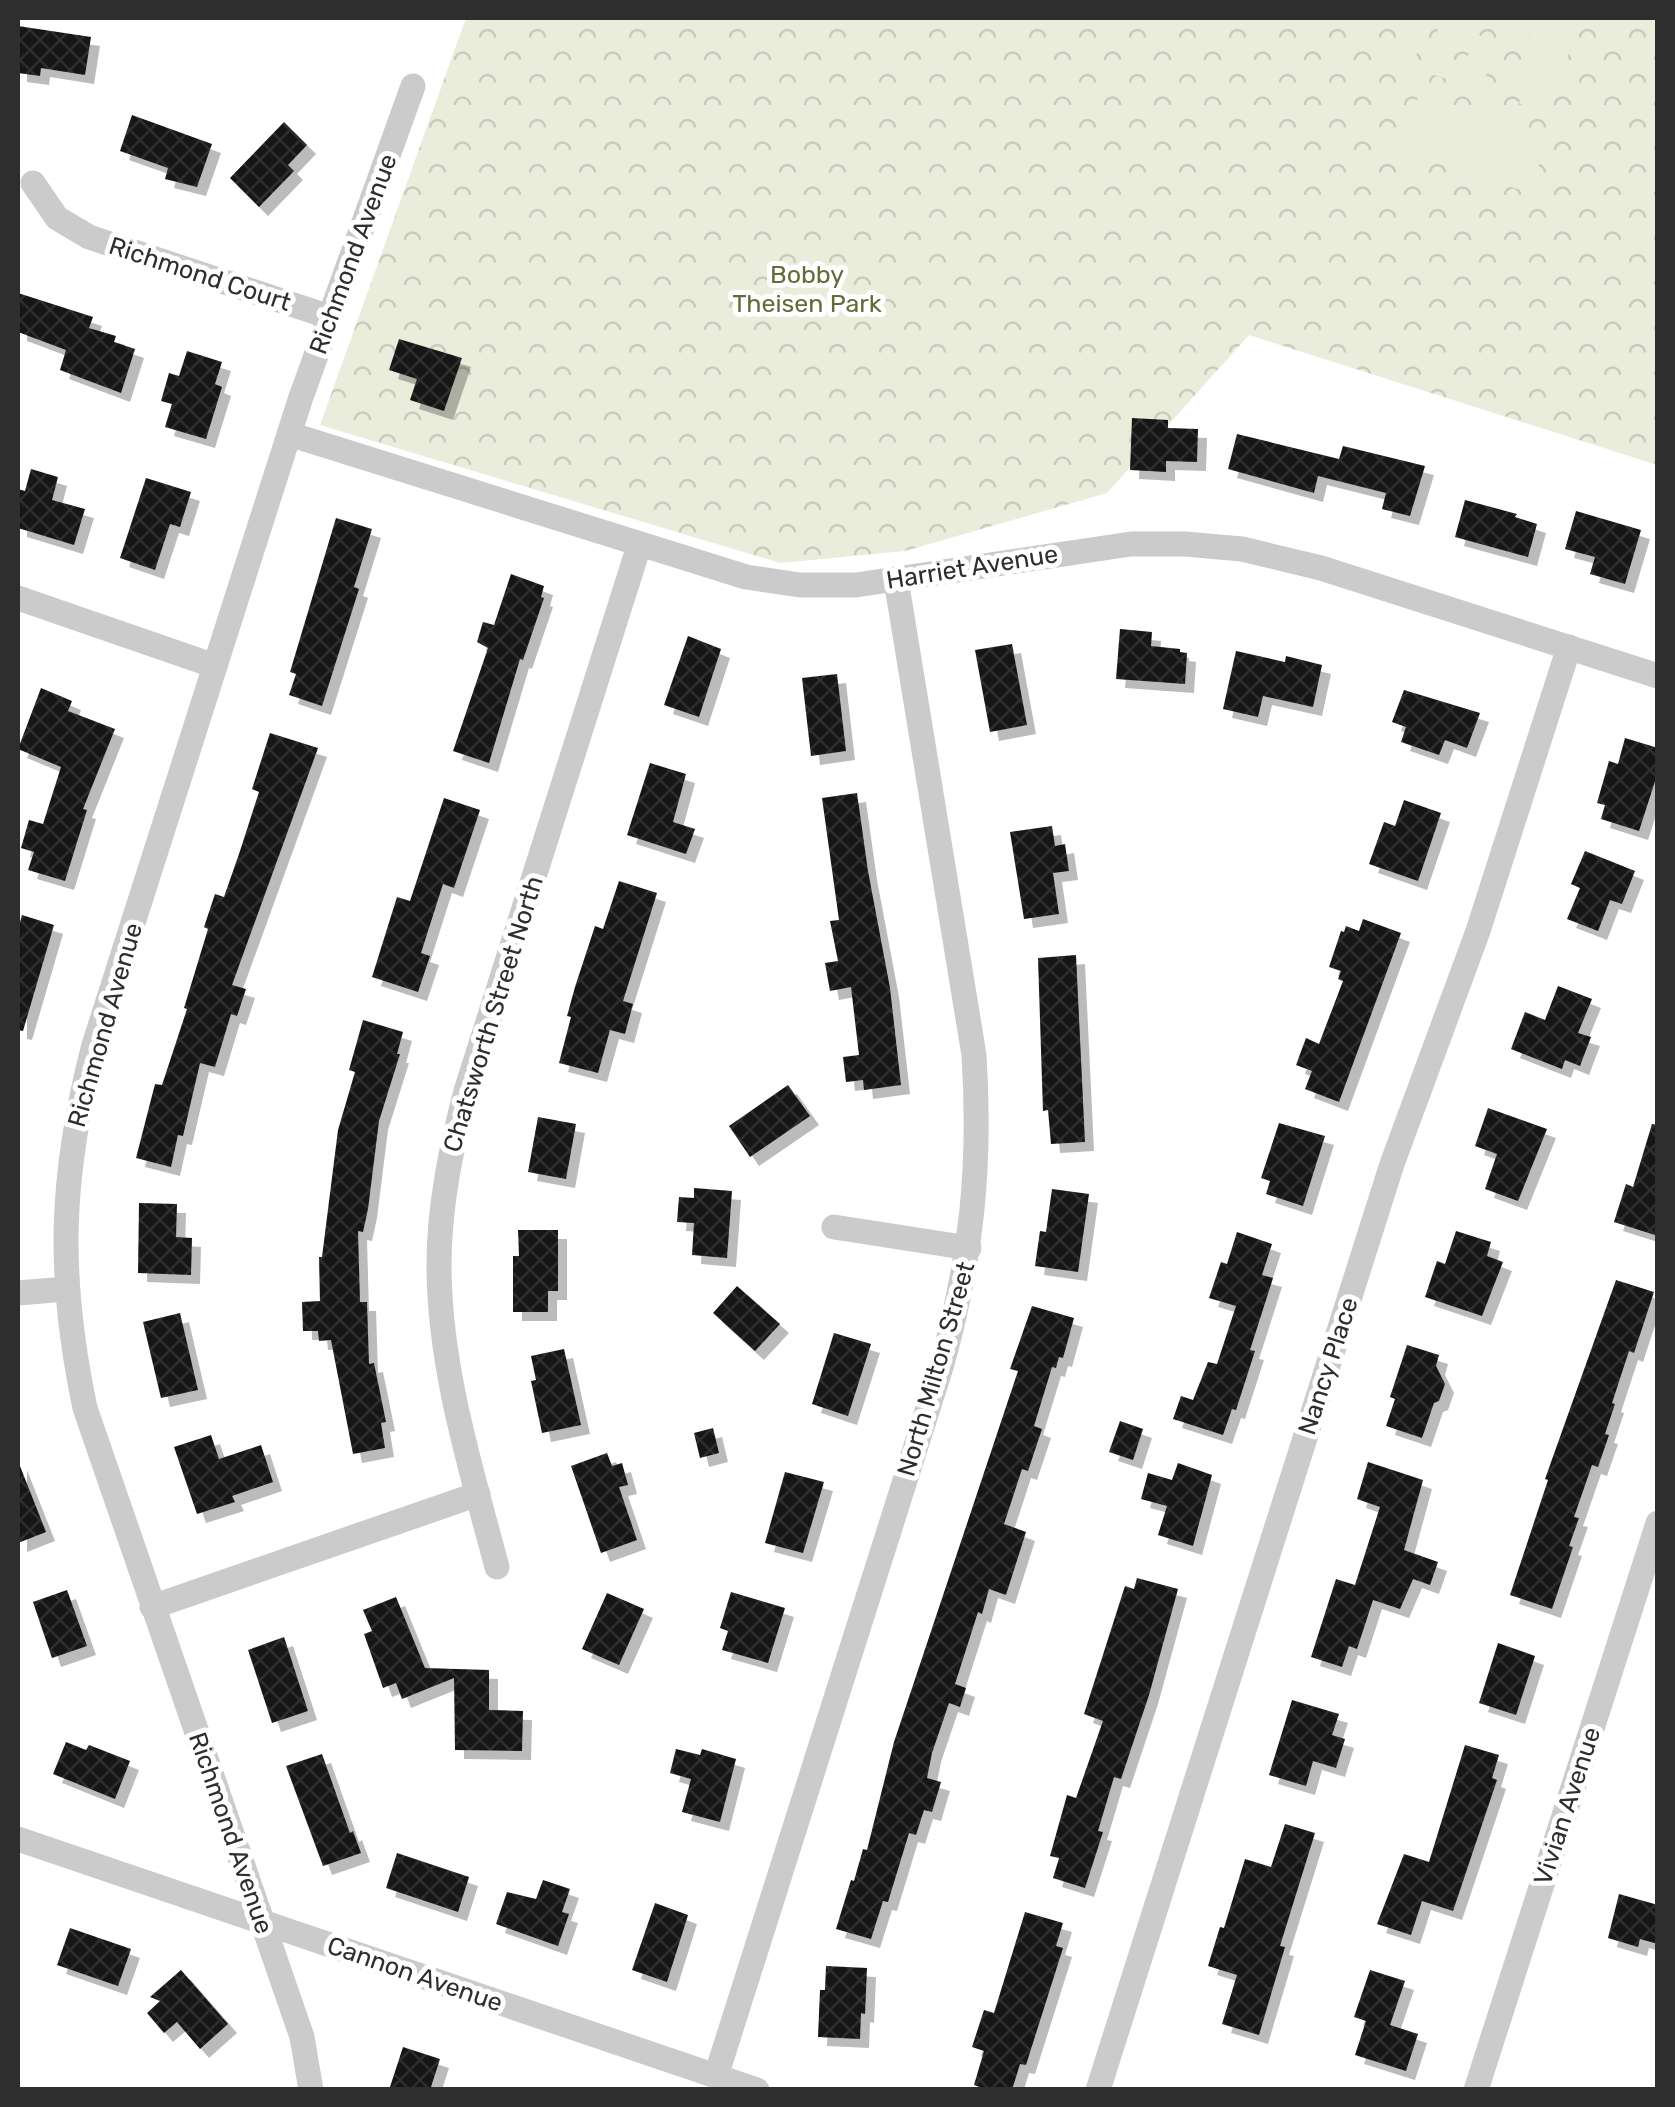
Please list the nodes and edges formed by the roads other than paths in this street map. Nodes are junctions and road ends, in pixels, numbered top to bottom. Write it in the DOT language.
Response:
graph roads {
  1 [pos="413,86"];
  2 [pos="33,183"];
  3 [pos="330,317"];
  4 [pos="289,434"];
  5 [pos="640,546"];
  6 [pos="896,580"];
  7 [pos="18,598"];
  8 [pos="1569,647"];
  9 [pos="215,666"];
  10 [pos="1658,676"];
  11 [pos="834,1228"];
  12 [pos="969,1248"];
  13 [pos="66,1289"];
  14 [pos="18,1292"];
  15 [pos="478,1494"];
  16 [pos="1658,1523"];
  17 [pos="496,1566"];
  18 [pos="152,1607"];
  19 [pos="18,1839"];
  20 [pos="262,1922"];
  21 [pos="716,2076"];
  22 [pos="311,2090"];
  23 [pos="757,2090"];
  24 [pos="1098,2090"];
  25 [pos="1476,2090"];
  1 -- 3 [label="street, Richmond Avenue"];
  2 -- 3 [label="street, Richmond Court"];
  3 -- 4 [label="street, Richmond Avenue"];
  4 -- 5 [label="street, Harriet Avenue"];
  4 -- 9 [label="street, Richmond Avenue"];
  5 -- 6 [label="street, Harriet Avenue"];
  5 -- 15 [label="street, Chatsworth Street North"];
  6 -- 8 [label="street, Harriet Avenue"];
  6 -- 12 [label="street, North Milton Street"];
  7 -- 9 [label="street"];
  8 -- 10 [label="street, Harriet Avenue"];
  8 -- 24 [label="street, Nancy Place"];
  9 -- 13 [label="street, Richmond Avenue"];
  11 -- 12 [label="street"];
  12 -- 21 [label="street, North Milton Street"];
  13 -- 14 [label="street"];
  13 -- 18 [label="street, Richmond Avenue"];
  15 -- 17 [label="street, Chatsworth Street North"];
  15 -- 18 [label="street"];
  16 -- 25 [label="street, Vivian Avenue"];
  18 -- 20 [label="street, Richmond Avenue"];
  19 -- 20 [label="street, Cannon Avenue"];
  20 -- 21 [label="street, Cannon Avenue"];
  20 -- 22 [label="street, Richmond Avenue"];
  21 -- 23 [label="street, Cannon Avenue"];
}
